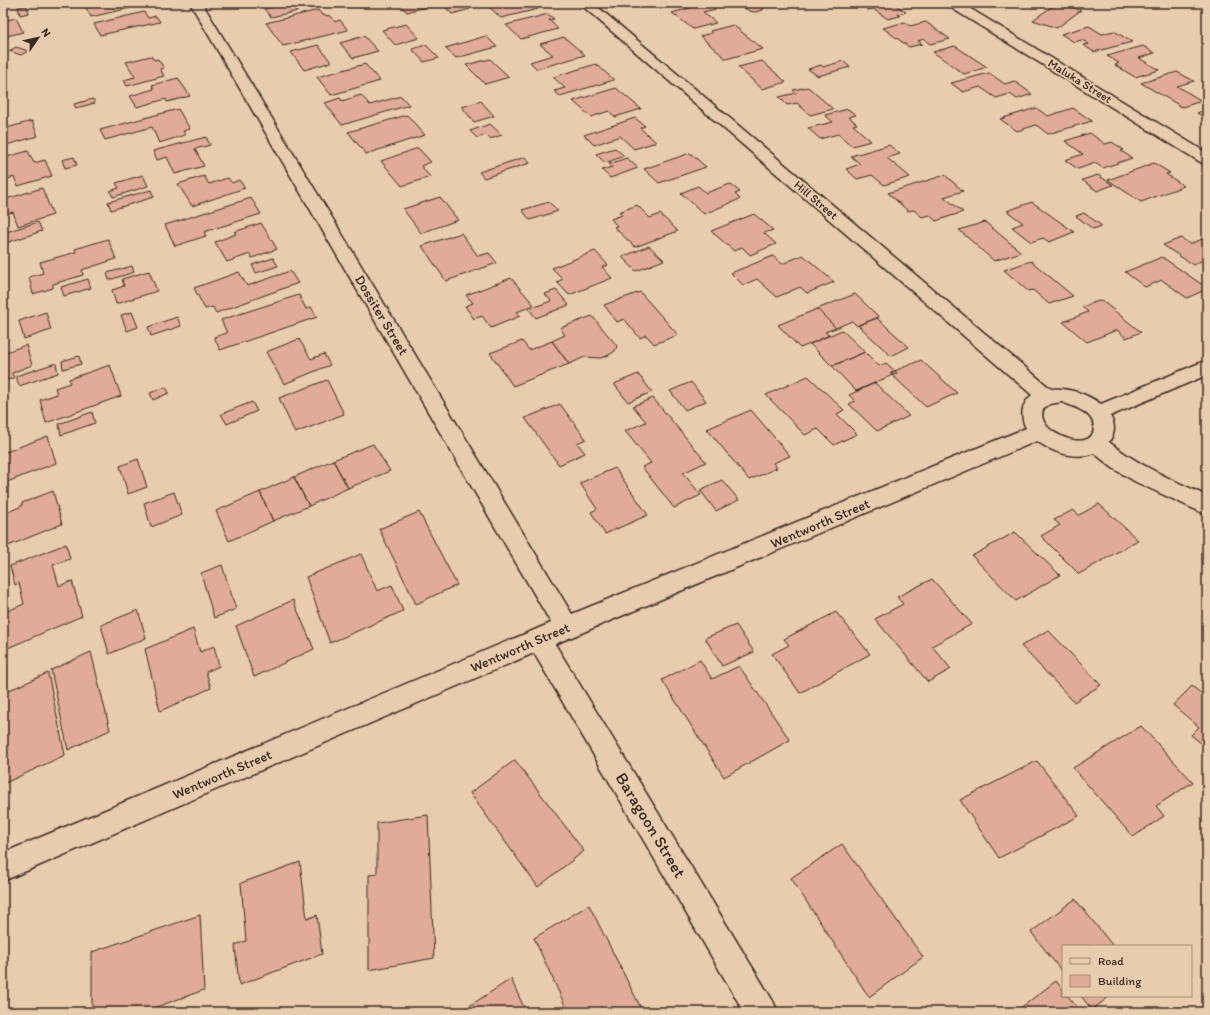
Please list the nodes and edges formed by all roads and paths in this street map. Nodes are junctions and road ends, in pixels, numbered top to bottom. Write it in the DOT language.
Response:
graph roads {
  1 [pos="196,3"];
  2 [pos="585,3"];
  3 [pos="952,3"];
  4 [pos="1207,160"];
  5 [pos="1207,366"];
  6 [pos="1047,397"];
  7 [pos="1098,413"];
  8 [pos="1040,431"];
  9 [pos="1096,444"];
  10 [pos="1207,506"];
  11 [pos="567,627"];
  12 [pos="539,638"];
  13 [pos="3,867"];
  14 [pos="762,1012"];
  1 -- 11 [label="street, Dossiter Street"];
  2 -- 6 [label="street, Hill Street"];
  3 -- 4 [label="street, Maluka Street"];
  5 -- 7 [label="street"];
  6 -- 7 [label="street"];
  6 -- 8 [label="street"];
  7 -- 9 [label="street"];
  8 -- 9 [label="street"];
  8 -- 11 [label="street, Wentworth Street"];
  9 -- 10 [label="street"];
  11 -- 12 [label="street, Wentworth Street"];
  12 -- 13 [label="street, Wentworth Street"];
  12 -- 14 [label="street, Baragoon Street"];
}
